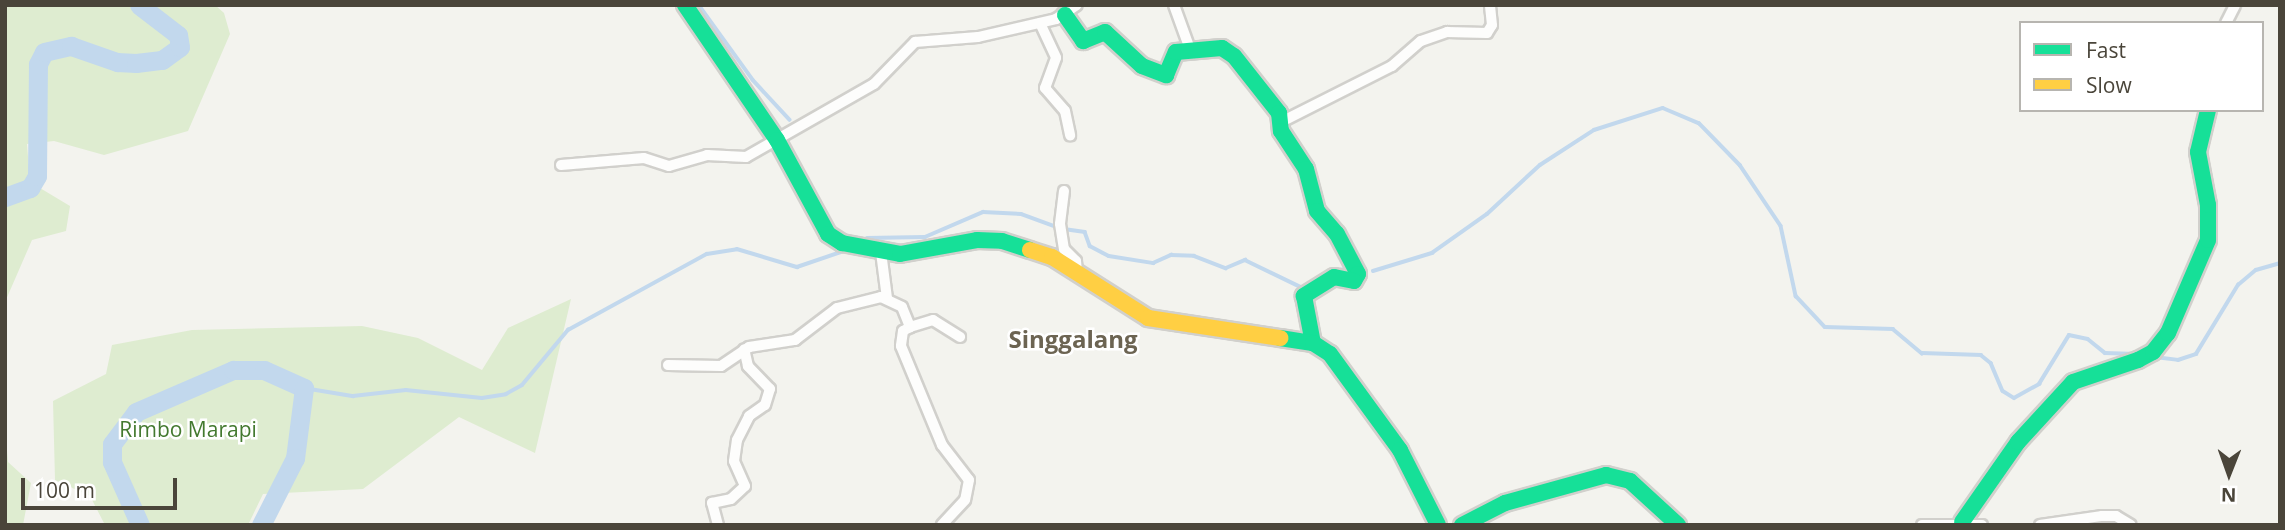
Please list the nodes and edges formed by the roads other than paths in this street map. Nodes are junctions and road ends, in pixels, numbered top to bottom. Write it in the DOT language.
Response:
graph roads {
  1 [pos="685,5"];
  2 [pos="1174,5"];
  3 [pos="1490,5"];
  4 [pos="2235,5"];
  5 [pos="1071,10"];
  6 [pos="2227,21"];
  7 [pos="1040,23"];
  8 [pos="1191,52"];
  9 [pos="2208,112"];
  10 [pos="1281,122"];
  11 [pos="1070,135"];
  12 [pos="777,140"];
  13 [pos="561,165"];
  14 [pos="1064,191"];
  15 [pos="881,252"];
  16 [pos="1077,272"];
  17 [pos="887,298"];
  18 [pos="910,327"];
  19 [pos="960,337"];
  20 [pos="1313,343"];
  21 [pos="744,349"];
  22 [pos="668,365"];
  23 [pos="1962,522"];
  24 [pos="718,525"];
  25 [pos="942,525"];
  26 [pos="1438,525"];
  27 [pos="1462,525"];
  28 [pos="1678,525"];
  29 [pos="1922,525"];
  30 [pos="1982,525"];
  31 [pos="2040,525"];
  32 [pos="2131,525"];
  1 -- 12 [label="street"];
  2 -- 8 [label="street"];
  3 -- 10 [label="street"];
  4 -- 6 [label="street"];
  5 -- 7 [label="street"];
  5 -- 8 [label="street"];
  7 -- 11 [label="street"];
  7 -- 12 [label="street"];
  8 -- 10 [label="street"];
  9 -- 23 [label="street"];
  10 -- 20 [label="street"];
  12 -- 13 [label="street"];
  12 -- 15 [label="street"];
  14 -- 16 [label="street"];
  15 -- 16 [label="street"];
  15 -- 17 [label="street"];
  16 -- 20 [label="street"];
  17 -- 18 [label="street"];
  17 -- 21 [label="street"];
  18 -- 19 [label="street"];
  18 -- 25 [label="street"];
  20 -- 26 [label="street"];
  21 -- 22 [label="street"];
  21 -- 24 [label="street"];
  23 -- 29 [label="street"];
  23 -- 30 [label="street"];
  27 -- 28 [label="street"];
  31 -- 32 [label="street"];
}
